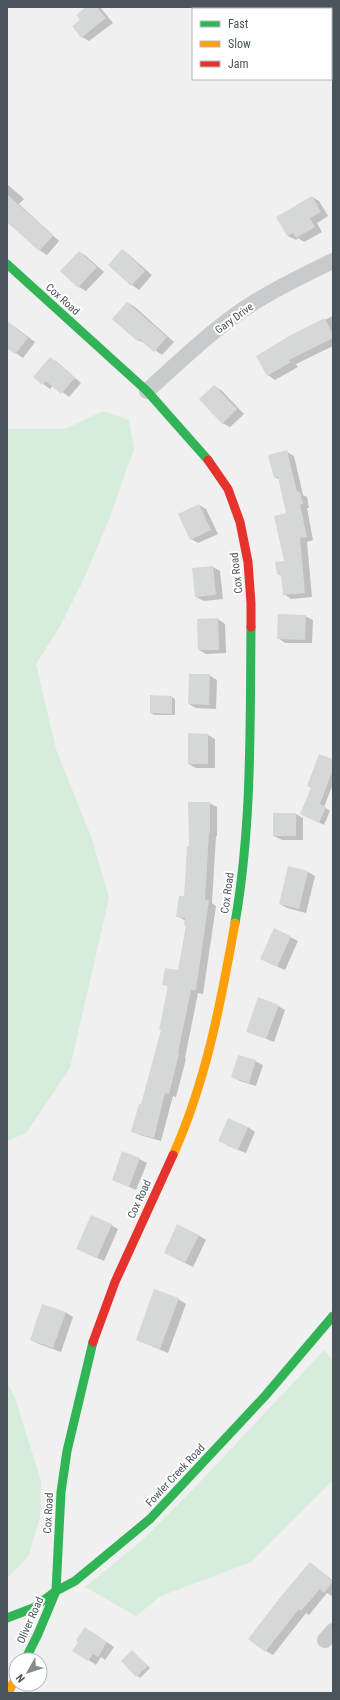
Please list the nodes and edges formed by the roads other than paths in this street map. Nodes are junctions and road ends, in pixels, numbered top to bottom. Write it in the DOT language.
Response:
graph roads {
  1 [pos="333,261"];
  2 [pos="7,264"];
  3 [pos="147,391"];
  4 [pos="333,1316"];
  5 [pos="56,1591"];
  6 [pos="7,1618"];
  7 [pos="29,1652"];
  1 -- 3 [label="street, Gary Drive"];
  2 -- 3 [label="street, Cox Road"];
  3 -- 5 [label="street, Cox Road"];
  4 -- 5 [label="street, Fowler Creek Road"];
  5 -- 6 [label="street, Fowler Creek Road"];
  5 -- 7 [label="street, Oliver Road"];
}
